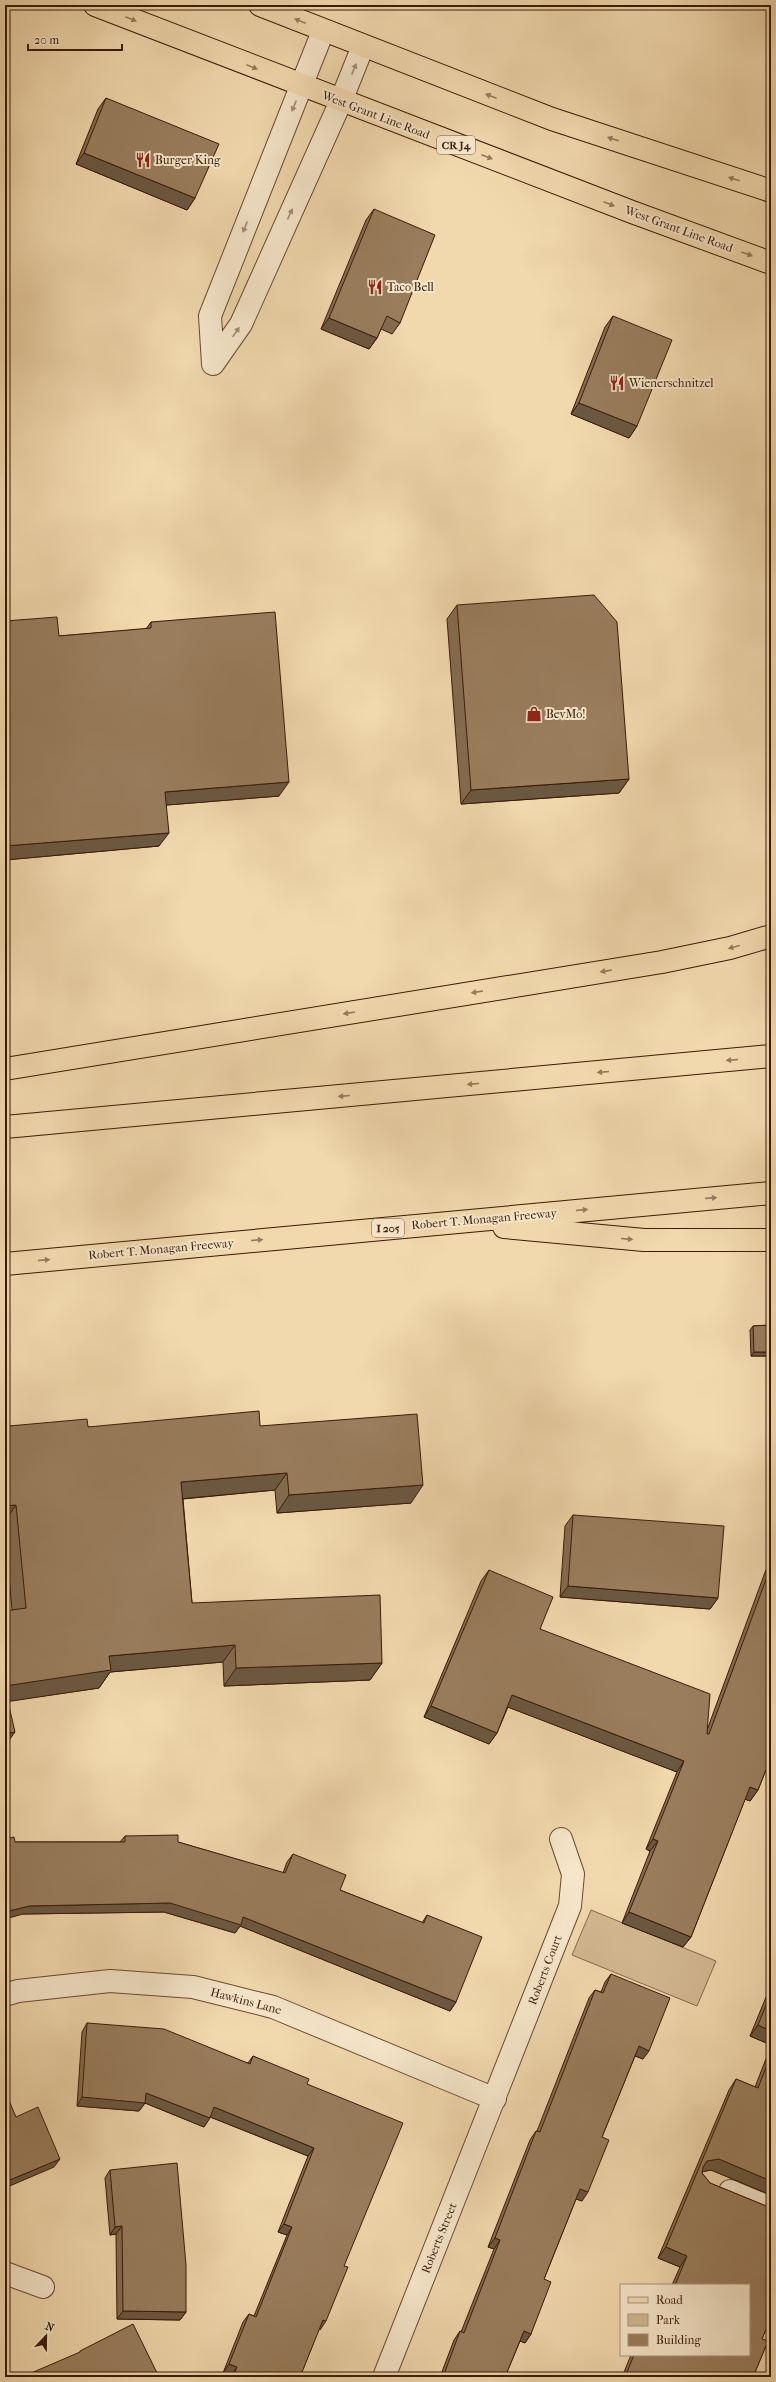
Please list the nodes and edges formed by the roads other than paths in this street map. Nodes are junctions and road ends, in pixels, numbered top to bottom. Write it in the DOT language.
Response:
graph roads {
  1 [pos="95,5"];
  2 [pos="260,5"];
  3 [pos="323,31"];
  4 [pos="363,46"];
  5 [pos="301,86"];
  6 [pos="341,101"];
  7 [pos="771,191"];
  8 [pos="771,263"];
  9 [pos="771,936"];
  10 [pos="771,1056"];
  11 [pos="5,1069"];
  12 [pos="5,1127"];
  13 [pos="771,1193"];
  14 [pos="449,1222"];
  15 [pos="771,1240"];
  16 [pos="5,1264"];
  17 [pos="561,1839"];
  18 [pos="5,1995"];
  19 [pos="495,2099"];
  20 [pos="714,2184"];
  21 [pos="771,2208"];
  22 [pos="5,2273"];
  23 [pos="43,2286"];
  24 [pos="384,2377"];
  1 -- 5 [label="main road, West Grant Line Road / CR J4, one-way"];
  3 -- 2 [label="main road, one-way"];
  3 -- 4 [label="main road"];
  3 -- 5 [label="street"];
  6 -- 4 [label="street, one-way"];
  7 -- 4 [label="main road, one-way"];
  5 -- 6 [label="main road, West Grant Line Road / CR J4"];
  5 -- 6 [label="street, one-way"];
  6 -- 8 [label="main road, West Grant Line Road / CR J4, one-way"];
  9 -- 11 [label="main road, one-way"];
  10 -- 12 [label="main road, one-way"];
  14 -- 13 [label="main road, Robert T. Monagan Freeway / I 205, one-way"];
  14 -- 15 [label="main road, one-way"];
  16 -- 14 [label="main road, Robert T. Monagan Freeway / I 205, one-way"];
  17 -- 19 [label="street, Roberts Court"];
  18 -- 19 [label="street, Hawkins Lane"];
  19 -- 24 [label="street, Roberts Street"];
  20 -- 21 [label="street"];
  22 -- 23 [label="street"];
}
